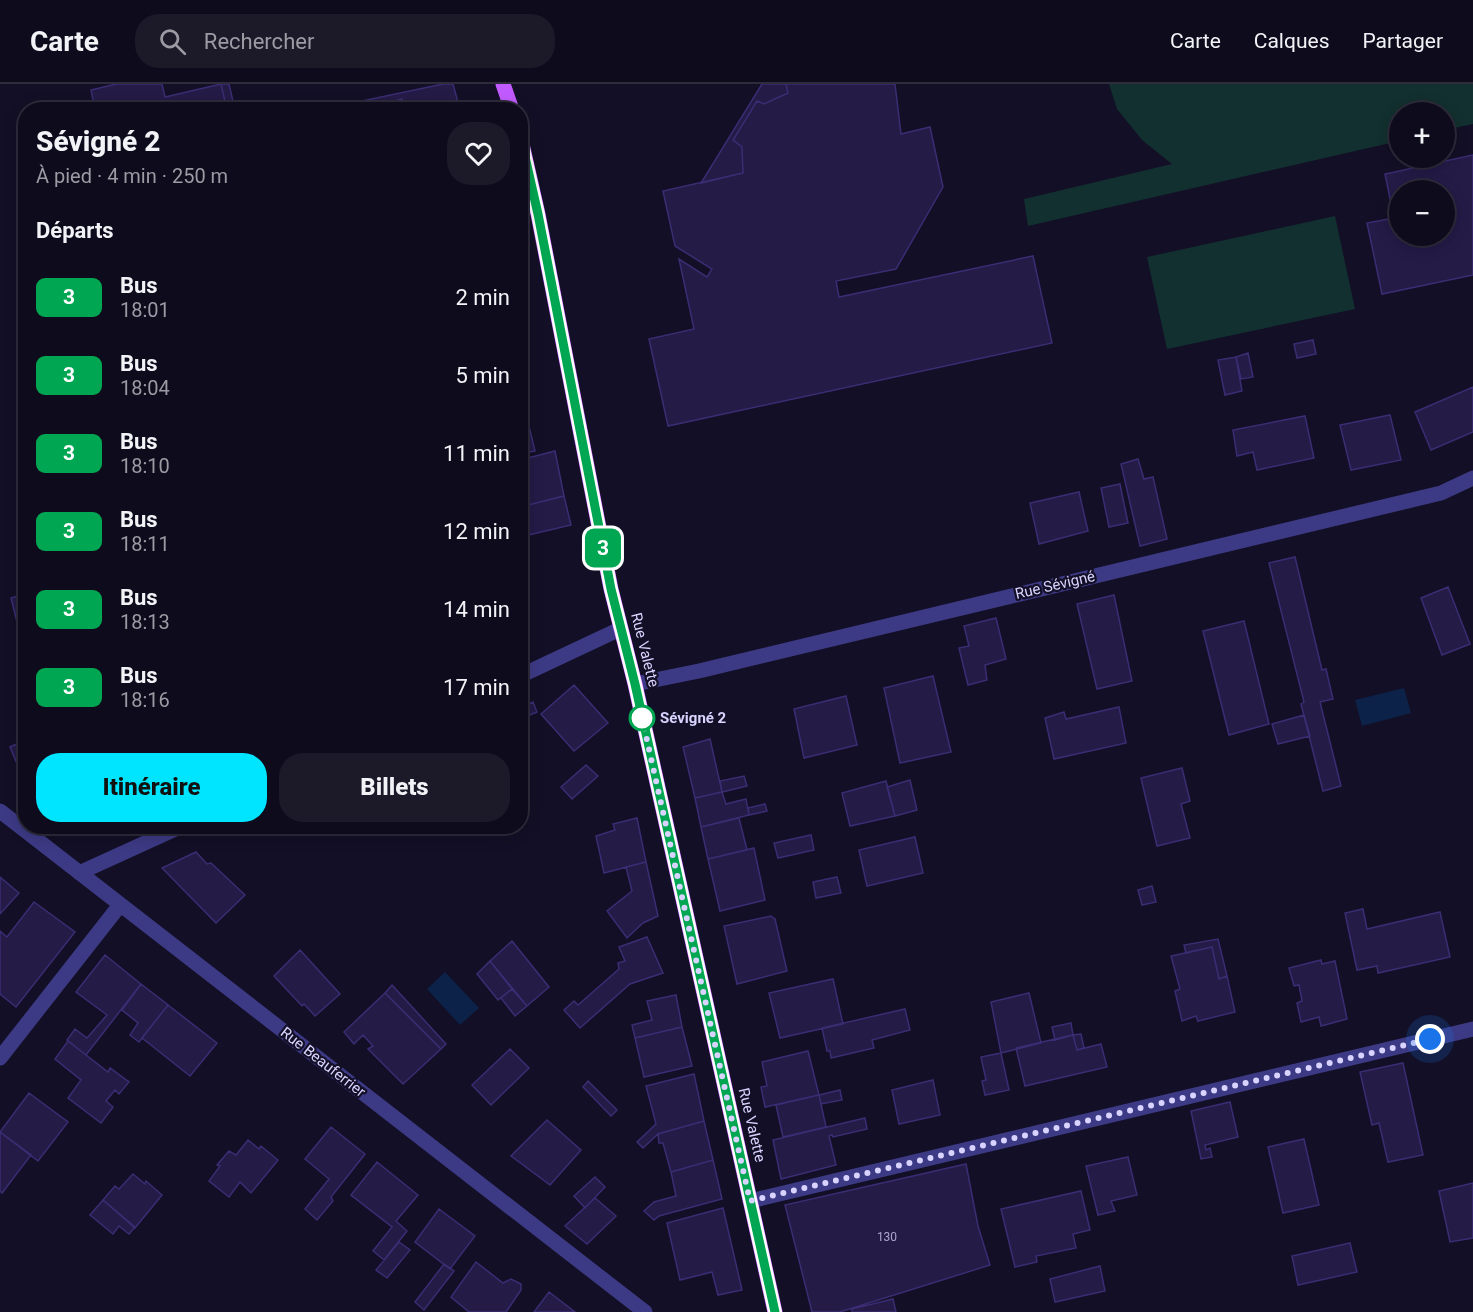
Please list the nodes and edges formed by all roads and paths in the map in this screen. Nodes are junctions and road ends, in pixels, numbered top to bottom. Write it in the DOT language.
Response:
graph roads {
  1 [pos="503,84"];
  2 [pos="513,84"];
  3 [pos="511,102"];
  4 [pos="514,102"];
  5 [pos="528,170"];
  6 [pos="1473,478"];
  7 [pos="620,629"];
  8 [pos="528,672"];
  9 [pos="635,684"];
  10 [pos="0,811"];
  11 [pos="18,825"];
  12 [pos="29,834"];
  13 [pos="164,834"];
  14 [pos="79,873"];
  15 [pos="120,905"];
  16 [pos="1473,1029"];
  17 [pos="0,1058"];
  18 [pos="750,1201"];
  19 [pos="645,1312"];
  20 [pos="775,1312"];
  1 -- 3 [label="main road"];
  2 -- 4 [label="main road"];
  5 -- 7 [label="main road, Rue Valette"];
  6 -- 9 [label="street, Rue Sévigné"];
  7 -- 8 [label="street"];
  7 -- 9 [label="main road, Rue Valette"];
  9 -- 18 [label="main road, Rue Valette"];
  10 -- 11 [label="street, Rue Beauferrier"];
  12 -- 14 [label="street, Rue Beauferrier"];
  13 -- 14 [label="street"];
  14 -- 15 [label="street, Rue Beauferrier"];
  15 -- 17 [label="street"];
  15 -- 19 [label="street, Rue Beauferrier"];
  16 -- 18 [label="street"];
  18 -- 20 [label="main road, Rue Valette"];
}
